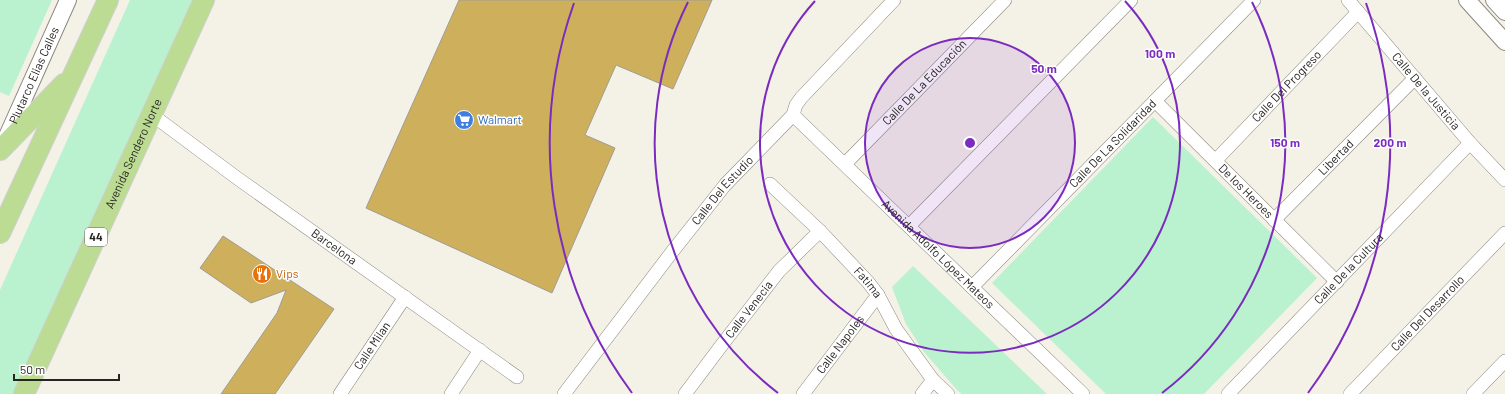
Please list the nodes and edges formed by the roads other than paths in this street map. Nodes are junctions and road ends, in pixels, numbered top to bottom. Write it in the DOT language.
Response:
graph roads {
  1 [pos="68,0"];
  2 [pos="108,0"];
  3 [pos="204,0"];
  4 [pos="894,0"];
  5 [pos="1005,0"];
  6 [pos="1131,0"];
  7 [pos="1254,0"];
  8 [pos="1348,0"];
  9 [pos="1467,0"];
  10 [pos="1494,0"];
  11 [pos="1358,12"];
  12 [pos="1505,12"];
  13 [pos="1505,42"];
  14 [pos="75,72"];
  15 [pos="1415,78"];
  16 [pos="1156,101"];
  17 [pos="151,114"];
  18 [pos="793,115"];
  19 [pos="1470,143"];
  20 [pos="0,150"];
  21 [pos="1216,160"];
  22 [pos="845,164"];
  23 [pos="1505,180"];
  24 [pos="770,184"];
  25 [pos="1274,220"];
  26 [pos="909,226"];
  27 [pos="820,231"];
  28 [pos="0,233"];
  29 [pos="1505,233"];
  30 [pos="1337,282"];
  31 [pos="972,287"];
  32 [pos="878,295"];
  33 [pos="405,297"];
  34 [pos="480,350"];
  35 [pos="40,360"];
  36 [pos="1505,361"];
  37 [pos="518,377"];
  38 [pos="933,380"];
  39 [pos="24,394"];
  40 [pos="39,394"];
  41 [pos="340,394"];
  42 [pos="450,394"];
  43 [pos="564,394"];
  44 [pos="685,394"];
  45 [pos="803,394"];
  46 [pos="922,394"];
  47 [pos="948,394"];
  48 [pos="1083,394"];
  49 [pos="1228,394"];
  50 [pos="1350,394"];
  51 [pos="1473,394"];
  1 -- 20 [label="street, Plutarco Elias Calles"];
  2 -- 14 [label="main road"];
  3 -- 17 [label="main road, Avenida Sendero Norte / 44"];
  4 -- 18 [label="street, Calle Del Estudio"];
  5 -- 22 [label="street, Calle De La Educación"];
  6 -- 26 [label="street"];
  7 -- 16 [label="street, Calle De La Solidaridad"];
  8 -- 11 [label="street, Calle De la Justicia"];
  9 -- 13 [label="street"];
  10 -- 12 [label="street"];
  11 -- 15 [label="street, Calle De la Justicia"];
  11 -- 21 [label="street, Calle Del Progreso"];
  14 -- 20 [label="main road"];
  14 -- 28 [label="main road"];
  15 -- 19 [label="street, Calle De la Justicia"];
  15 -- 25 [label="street, Libertad"];
  16 -- 21 [label="street, De los Heroes"];
  16 -- 31 [label="street, Calle De La Solidaridad"];
  17 -- 33 [label="street, Barcelona"];
  17 -- 35 [label="main road, Avenida Sendero Norte / 44"];
  18 -- 22 [label="street, Avenida Adolfo López Mateos"];
  18 -- 43 [label="street, Calle Del Estudio"];
  19 -- 23 [label="street, Calle De la Justicia"];
  19 -- 30 [label="street, Calle De la Cultura"];
  21 -- 25 [label="street, De los Heroes"];
  22 -- 26 [label="street, Avenida Adolfo López Mateos"];
  24 -- 27 [label="street, Fatima"];
  25 -- 30 [label="street, De los Heroes"];
  26 -- 31 [label="street, Avenida Adolfo López Mateos"];
  27 -- 32 [label="street, Fatima"];
  27 -- 44 [label="street, Calle Venecia"];
  29 -- 50 [label="street, Calle Del Desarrollo"];
  30 -- 49 [label="street, Calle De la Cultura"];
  31 -- 48 [label="street, Avenida Adolfo López Mateos"];
  32 -- 38 [label="street, Fatima"];
  32 -- 45 [label="street, Calle Napoles"];
  33 -- 34 [label="street, Barcelona"];
  33 -- 41 [label="street, Calle Milan"];
  34 -- 37 [label="street, Barcelona"];
  34 -- 42 [label="street"];
  35 -- 39 [label="main road, Avenida Sendero Norte / 44"];
  35 -- 40 [label="main road"];
  36 -- 51 [label="street"];
  38 -- 46 [label="street"];
  38 -- 47 [label="street, Fatima"];
}
